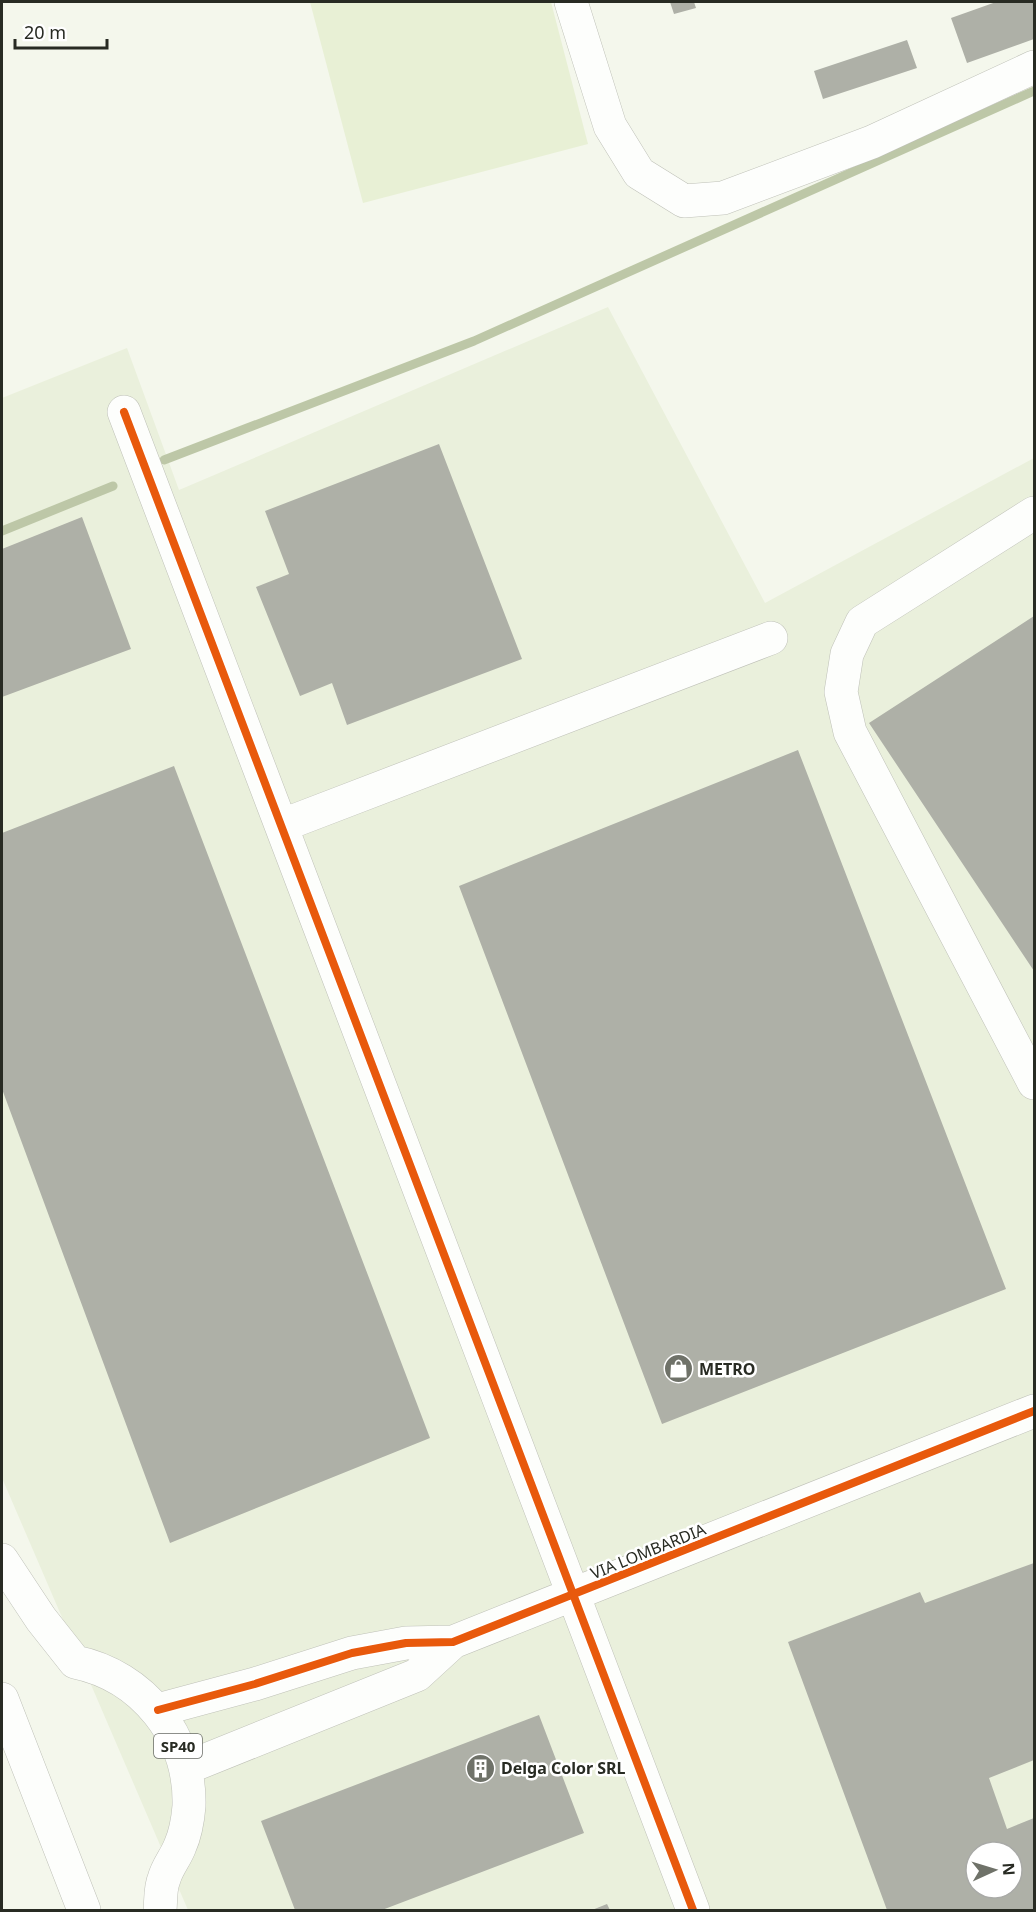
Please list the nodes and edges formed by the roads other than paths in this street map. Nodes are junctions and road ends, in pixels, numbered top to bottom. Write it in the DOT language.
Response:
graph roads {
  1 [pos="571,2"];
  2 [pos="1035,67"];
  3 [pos="124,412"];
  4 [pos="1035,513"];
  5 [pos="771,638"];
  6 [pos="283,825"];
  7 [pos="1035,1083"];
  8 [pos="1035,1411"];
  9 [pos="2,1560"];
  10 [pos="575,1594"];
  11 [pos="453,1642"];
  12 [pos="2,1699"];
  13 [pos="158,1710"];
  14 [pos="186,1768"];
  15 [pos="84,1911"];
  16 [pos="160,1911"];
  17 [pos="693,1911"];
  1 -- 2 [label="street"];
  3 -- 6 [label="street"];
  4 -- 7 [label="street"];
  5 -- 6 [label="street"];
  6 -- 10 [label="street"];
  8 -- 10 [label="street, VIA LOMBARDIA"];
  9 -- 13 [label="street, SP40"];
  10 -- 11 [label="street, VIA LOMBARDIA"];
  10 -- 17 [label="street"];
  11 -- 13 [label="street, VIA LOMBARDIA"];
  11 -- 14 [label="street, VIA LOMBARDIA"];
  12 -- 15 [label="street"];
  13 -- 14 [label="street, SP40"];
  14 -- 16 [label="street, SP40"];
}
